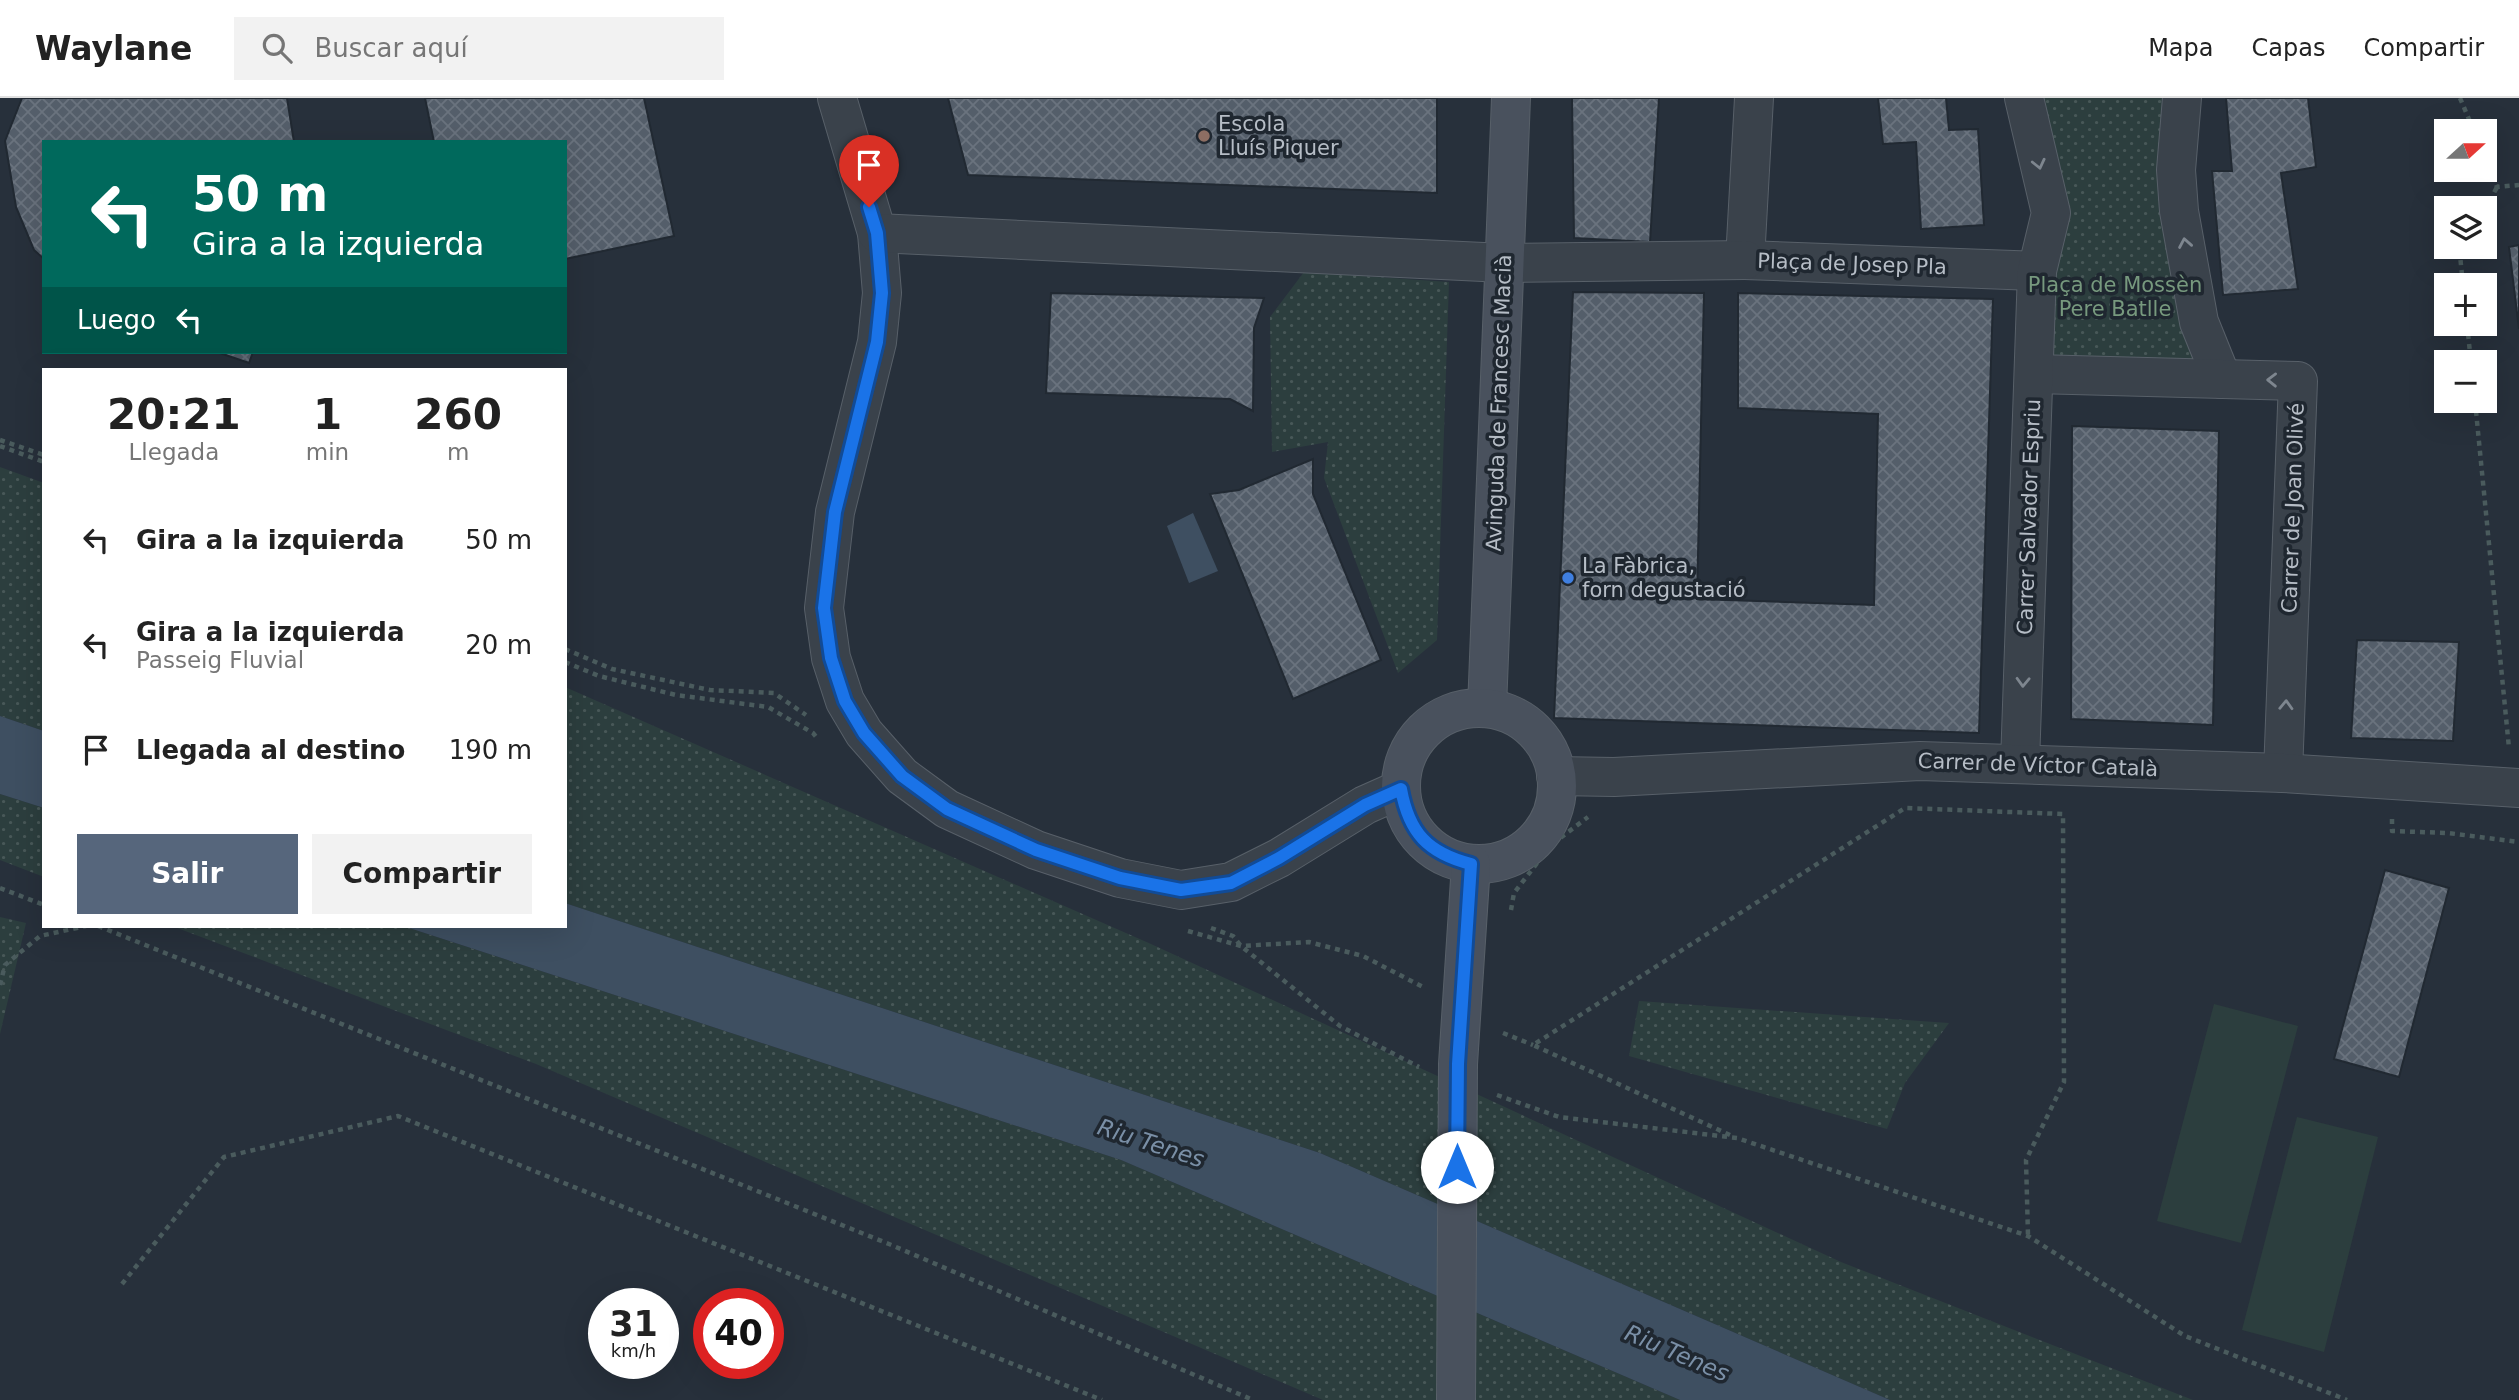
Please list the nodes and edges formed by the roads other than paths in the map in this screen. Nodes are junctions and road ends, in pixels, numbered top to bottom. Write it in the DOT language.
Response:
graph roads {
  1 [pos="836,98"];
  2 [pos="1510,98"];
  3 [pos="1754,98"];
  4 [pos="2024,98"];
  5 [pos="2182,98"];
  6 [pos="877,233"];
  7 [pos="1745,261"];
  8 [pos="1504,263"];
  9 [pos="2037,271"];
  10 [pos="2035,374"];
  11 [pos="2222,379"];
  12 [pos="1487,708"];
  13 [pos="2020,763"];
  14 [pos="2283,773"];
  15 [pos="1556,776"];
  16 [pos="2516,787"];
  17 [pos="1401,789"];
  18 [pos="1471,864"];
  19 [pos="1456,1400"];
  1 -- 6 [label="street"];
  2 -- 8 [label="street, Avinguda de Francesc Macià"];
  3 -- 7 [label="street, Plaça de Josep Pla"];
  4 -- 9 [label="street, one-way"];
  11 -- 5 [label="street, one-way"];
  6 -- 8 [label="street"];
  6 -- 17 [label="street"];
  7 -- 8 [label="street"];
  7 -- 9 [label="street, Plaça de Josep Pla"];
  8 -- 12 [label="street, Avinguda de Francesc Macià"];
  9 -- 10 [label="street, Carrer Salvador Espriu"];
  10 -- 11 [label="street, Carrer de Joan Olivé"];
  10 -- 13 [label="street, Carrer Salvador Espriu, one-way"];
  14 -- 11 [label="street, Carrer de Joan Olivé, one-way"];
  12 -- 15 [label="street"];
  12 -- 17 [label="street"];
  13 -- 14 [label="street, Carrer de Víctor Català"];
  13 -- 15 [label="street, Carrer de Víctor Català"];
  14 -- 16 [label="street, Carrer de Víctor Català"];
  15 -- 18 [label="street"];
  17 -- 18 [label="street"];
  18 -- 19 [label="street, bridge"];
}
